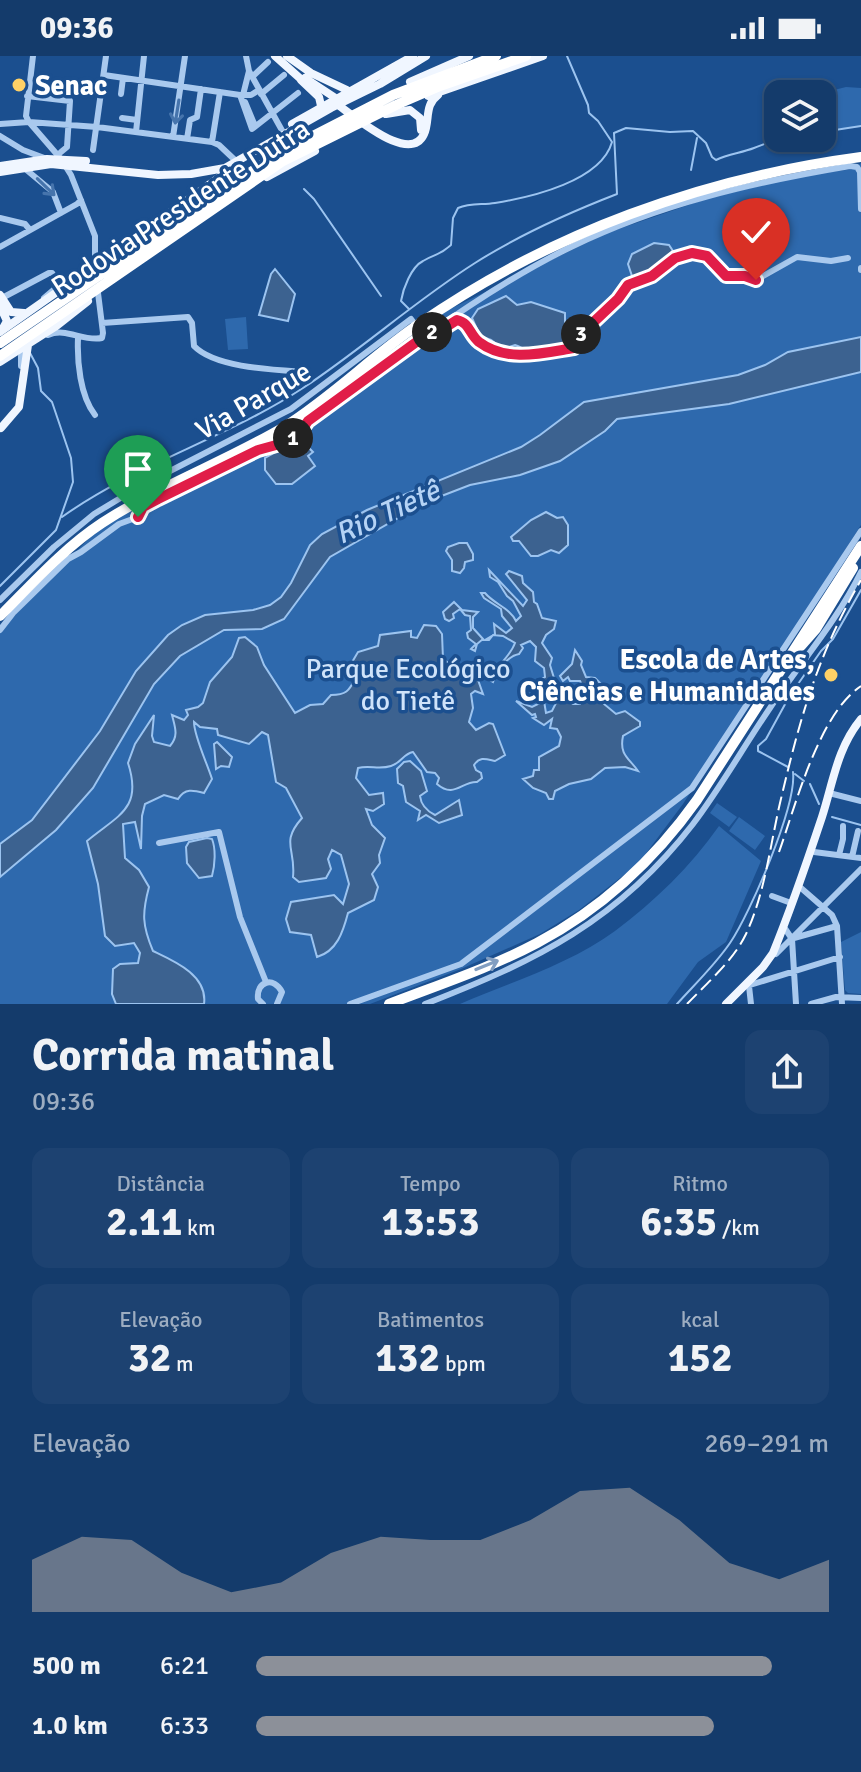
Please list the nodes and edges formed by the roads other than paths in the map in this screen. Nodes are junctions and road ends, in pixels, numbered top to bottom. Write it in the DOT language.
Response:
graph roads {
  1 [pos="33,56"];
  2 [pos="106,56"];
  3 [pos="144,56"];
  4 [pos="185,56"];
  5 [pos="244,56"];
  6 [pos="413,56"];
  7 [pos="426,56"];
  8 [pos="469,56"];
  9 [pos="484,56"];
  10 [pos="496,56"];
  11 [pos="510,56"];
  12 [pos="526,56"];
  13 [pos="543,56"];
  14 [pos="274,58"];
  15 [pos="286,65"];
  16 [pos="399,69"];
  17 [pos="249,71"];
  18 [pos="104,75"];
  19 [pos="123,78"];
  20 [pos="301,80"];
  21 [pos="142,82"];
  22 [pos="410,82"];
  23 [pos="181,86"];
  24 [pos="201,89"];
  25 [pos="445,90"];
  26 [pos="220,92"];
  27 [pos="260,92"];
  28 [pos="298,93"];
  29 [pos="121,94"];
  30 [pos="241,95"];
  31 [pos="27,96"];
  32 [pos="348,96"];
  33 [pos="272,114"];
  34 [pos="386,114"];
  35 [pos="122,118"];
  36 [pos="28,119"];
  37 [pos="137,120"];
  38 [pos="0,124"];
  39 [pos="67,126"];
  40 [pos="97,127"];
  41 [pos="136,132"];
  42 [pos="283,132"];
  43 [pos="0,136"];
  44 [pos="173,137"];
  45 [pos="187,139"];
  46 [pos="212,142"];
  47 [pos="399,142"];
  48 [pos="93,150"];
  49 [pos="32,157"];
  50 [pos="861,157"];
  51 [pos="84,158"];
  52 [pos="60,160"];
  53 [pos="238,163"];
  54 [pos="23,167"];
  55 [pos="0,169"];
  56 [pos="80,203"];
  57 [pos="861,209"];
  58 [pos="61,213"];
  59 [pos="1,219"];
  60 [pos="159,228"];
  61 [pos="27,231"];
  62 [pos="0,247"];
  63 [pos="848,258"];
  64 [pos="98,264"];
  65 [pos="81,275"];
  66 [pos="56,279"];
  67 [pos="65,281"];
  68 [pos="53,289"];
  69 [pos="94,299"];
  70 [pos="37,306"];
  71 [pos="29,312"];
  72 [pos="1,320"];
  73 [pos="102,323"];
  74 [pos="45,324"];
  75 [pos="414,324"];
  76 [pos="431,332"];
  77 [pos="424,336"];
  78 [pos="78,338"];
  79 [pos="32,341"];
  80 [pos="0,356"];
  81 [pos="22,365"];
  82 [pos="305,372"];
  83 [pos="16,412"];
  84 [pos="95,415"];
  85 [pos="0,420"];
  86 [pos="1,428"];
  87 [pos="861,531"];
  88 [pos="861,546"];
  89 [pos="861,555"];
  90 [pos="858,570"];
  91 [pos="0,600"];
  92 [pos="0,616"];
  93 [pos="830,616"];
  94 [pos="0,630"];
  95 [pos="822,630"];
  96 [pos="801,646"];
  97 [pos="764,695"];
  98 [pos="858,728"];
  99 [pos="833,794"];
  100 [pos="860,799"];
  101 [pos="843,826"];
  102 [pos="858,831"];
  103 [pos="159,843"];
  104 [pos="814,852"];
  105 [pos="839,855"];
  106 [pos="852,857"];
  107 [pos="861,858"];
  108 [pos="861,869"];
  109 [pos="801,888"];
  110 [pos="772,896"];
  111 [pos="791,903"];
  112 [pos="825,908"];
  113 [pos="837,926"];
  114 [pos="786,930"];
  115 [pos="793,939"];
  116 [pos="776,954"];
  117 [pos="840,957"];
  118 [pos="794,973"];
  119 [pos="266,982"];
  120 [pos="750,986"];
  121 [pos="861,998"];
  122 [pos="843,1000"];
  123 [pos="260,1002"];
  124 [pos="277,1004"];
  125 [pos="350,1004"];
  126 [pos="389,1004"];
  127 [pos="425,1004"];
  128 [pos="729,1004"];
  129 [pos="751,1004"];
  130 [pos="796,1004"];
  131 [pos="811,1004"];
  1 -- 31 [label="street"];
  2 -- 18 [label="street"];
  3 -- 21 [label="street"];
  4 -- 23 [label="street"];
  5 -- 17 [label="street"];
  6 -- 16 [label="main road"];
  7 -- 16 [label="main road"];
  8 -- 22 [label="main road"];
  9 -- 22 [label="highway, Rodovia Presidente Dutra"];
  10 -- 72 [label="highway, Rodovia Presidente Dutra"];
  11 -- 80 [label="highway, Rodovia Presidente Dutra"];
  12 -- 74 [label="highway, Rodovia Presidente Dutra"];
  13 -- 25 [label="main road"];
  14 -- 15 [label="main road"];
  14 -- 17 [label="street"];
  15 -- 20 [label="main road"];
  15 -- 27 [label="street"];
  15 -- 32 [label="main road"];
  15 -- 47 [label="main road"];
  16 -- 32 [label="main road"];
  17 -- 27 [label="street"];
  17 -- 30 [label="street"];
  18 -- 19 [label="street"];
  18 -- 40 [label="street"];
  19 -- 21 [label="street"];
  19 -- 29 [label="street"];
  20 -- 47 [label="main road"];
  20 -- 64 [label="main road"];
  21 -- 23 [label="street"];
  21 -- 37 [label="street"];
  22 -- 53 [label="highway, Rodovia Presidente Dutra"];
  23 -- 24 [label="street"];
  23 -- 44 [label="street, one-way"];
  24 -- 26 [label="street"];
  24 -- 45 [label="street"];
  25 -- 34 [label="main road"];
  25 -- 47 [label="main road"];
  26 -- 30 [label="street"];
  26 -- 46 [label="street"];
  27 -- 30 [label="street"];
  27 -- 33 [label="street"];
  28 -- 33 [label="street"];
  30 -- 33 [label="street"];
  31 -- 36 [label="street"];
  31 -- 39 [label="street"];
  32 -- 42 [label="main road"];
  33 -- 42 [label="street"];
  34 -- 47 [label="main road"];
  34 -- 69 [label="main road"];
  35 -- 37 [label="street"];
  36 -- 38 [label="street"];
  36 -- 39 [label="street"];
  36 -- 52 [label="street"];
  37 -- 41 [label="street"];
  39 -- 40 [label="street"];
  39 -- 52 [label="street"];
  40 -- 41 [label="street"];
  40 -- 48 [label="street"];
  41 -- 44 [label="street"];
  42 -- 53 [label="main road"];
  43 -- 49 [label="street"];
  44 -- 45 [label="street"];
  45 -- 46 [label="street"];
  46 -- 53 [label="street"];
  49 -- 52 [label="main road"];
  49 -- 55 [label="main road"];
  50 -- 75 [label="highway"];
  51 -- 52 [label="street"];
  52 -- 53 [label="main road"];
  52 -- 53 [label="main road"];
  52 -- 54 [label="main road"];
  52 -- 56 [label="street"];
  53 -- 60 [label="highway, Rodovia Presidente Dutra"];
  54 -- 55 [label="main road"];
  54 -- 58 [label="street, one-way"];
  56 -- 58 [label="street"];
  56 -- 64 [label="street"];
  57 -- 76 [label="street"];
  58 -- 61 [label="street"];
  59 -- 61 [label="street"];
  60 -- 64 [label="highway"];
  60 -- 72 [label="highway, Rodovia Presidente Dutra"];
  61 -- 62 [label="street"];
  63 -- 76 [label="street"];
  64 -- 65 [label="main road"];
  65 -- 67 [label="street"];
  65 -- 70 [label="main road"];
  66 -- 67 [label="street"];
  66 -- 68 [label="street"];
  66 -- 72 [label="street"];
  67 -- 68 [label="street"];
  68 -- 70 [label="street"];
  69 -- 73 [label="street"];
  69 -- 79 [label="highway"];
  70 -- 71 [label="main road"];
  71 -- 72 [label="main road"];
  71 -- 72 [label="main road"];
  73 -- 78 [label="street"];
  73 -- 82 [label="street"];
  74 -- 79 [label="highway, Rodovia Presidente Dutra"];
  74 -- 80 [label="highway"];
  75 -- 77 [label="street"];
  75 -- 91 [label="street, Via Parque"];
  75 -- 92 [label="highway"];
  76 -- 77 [label="street"];
  77 -- 94 [label="street"];
  78 -- 79 [label="street"];
  78 -- 84 [label="street"];
  79 -- 80 [label="highway, Rodovia Presidente Dutra"];
  79 -- 81 [label="street"];
  79 -- 81 [label="main road"];
  80 -- 81 [label="main road"];
  81 -- 83 [label="main road"];
  83 -- 85 [label="main road"];
  83 -- 86 [label="main road"];
  85 -- 86 [label="main road"];
  87 -- 125 [label="street"];
  88 -- 97 [label="highway"];
  89 -- 90 [label="highway"];
  90 -- 93 [label="highway"];
  90 -- 93 [label="street"];
  90 -- 96 [label="highway"];
  93 -- 95 [label="highway"];
  95 -- 96 [label="highway"];
  95 -- 127 [label="street"];
  96 -- 97 [label="highway"];
  126 -- 97 [label="highway, one-way"];
  98 -- 99 [label="main road"];
  98 -- 111 [label="main road"];
  99 -- 100 [label="street"];
  99 -- 104 [label="main road"];
  101 -- 105 [label="street"];
  102 -- 106 [label="street"];
  103 -- 119 [label="street"];
  104 -- 105 [label="street"];
  104 -- 109 [label="main road"];
  105 -- 106 [label="street"];
  106 -- 107 [label="street"];
  108 -- 112 [label="street"];
  109 -- 112 [label="street"];
  109 -- 114 [label="main road"];
  110 -- 111 [label="street"];
  111 -- 128 [label="main road"];
  112 -- 113 [label="street"];
  112 -- 115 [label="street"];
  113 -- 115 [label="street"];
  113 -- 117 [label="street"];
  114 -- 115 [label="street"];
  114 -- 116 [label="main road"];
  115 -- 116 [label="street"];
  115 -- 118 [label="street"];
  116 -- 120 [label="main road"];
  117 -- 118 [label="street"];
  117 -- 122 [label="street"];
  118 -- 120 [label="street"];
  118 -- 130 [label="street"];
  119 -- 123 [label="street"];
  119 -- 124 [label="street"];
  120 -- 128 [label="main road"];
  120 -- 129 [label="street"];
  121 -- 122 [label="street"];
  122 -- 131 [label="street"];
}
